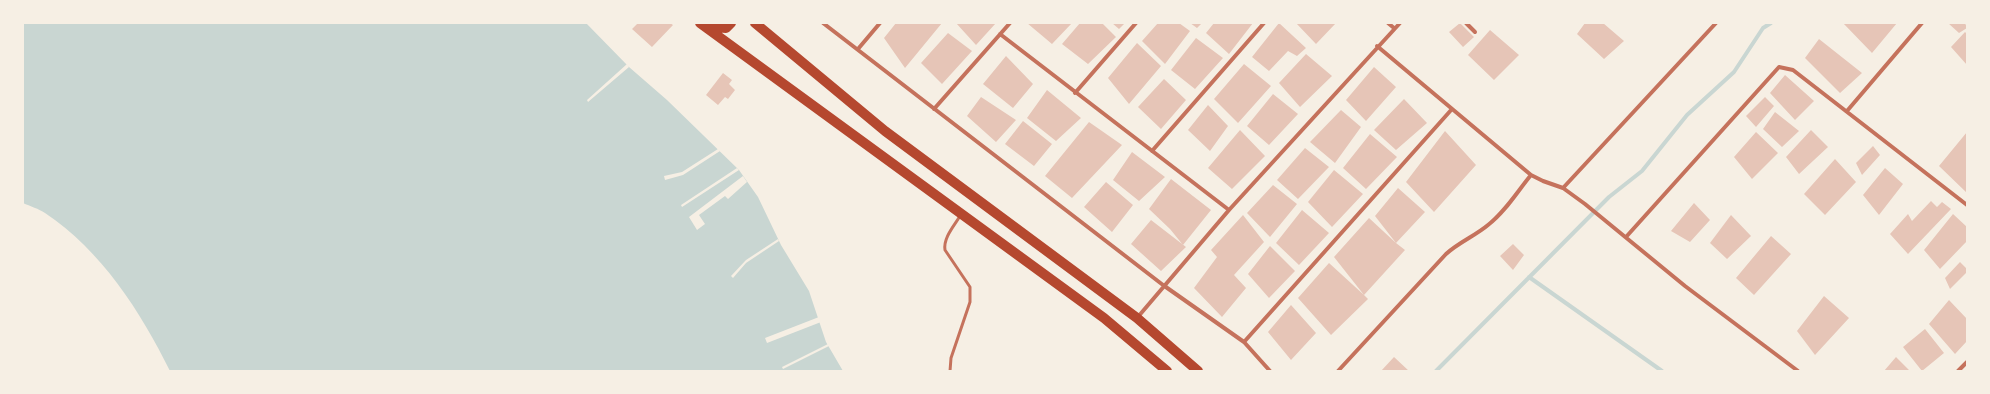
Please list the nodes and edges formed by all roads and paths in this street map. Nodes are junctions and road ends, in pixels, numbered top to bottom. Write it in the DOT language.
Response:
graph roads {
  1 [pos="700,23"];
  2 [pos="703,23"];
  3 [pos="731,23"];
  4 [pos="755,23"];
  5 [pos="824,23"];
  6 [pos="880,23"];
  7 [pos="1010,23"];
  8 [pos="1136,23"];
  9 [pos="1264,23"];
  10 [pos="1388,23"];
  11 [pos="1400,23"];
  12 [pos="1466,23"];
  13 [pos="1716,23"];
  14 [pos="1922,23"];
  15 [pos="1394,28"];
  16 [pos="1475,32"];
  17 [pos="1000,34"];
  18 [pos="1377,46"];
  19 [pos="858,49"];
  20 [pos="1076,93"];
  21 [pos="934,109"];
  22 [pos="1452,110"];
  23 [pos="1847,111"];
  24 [pos="1152,151"];
  25 [pos="1530,175"];
  26 [pos="1564,188"];
  27 [pos="1967,205"];
  28 [pos="1229,210"];
  29 [pos="962,213"];
  30 [pos="1626,236"];
  31 [pos="1163,285"];
  32 [pos="1137,318"];
  33 [pos="1244,342"];
  34 [pos="1967,362"];
  35 [pos="950,371"];
  36 [pos="1168,371"];
  37 [pos="1198,371"];
  38 [pos="1270,371"];
  39 [pos="1338,371"];
  40 [pos="1798,371"];
  41 [pos="1958,371"];
  1 -- 29 [label="highway"];
  2 -- 3 [label="highway"];
  4 -- 32 [label="highway"];
  5 -- 19 [label="street"];
  6 -- 19 [label="street"];
  7 -- 17 [label="street"];
  8 -- 20 [label="street"];
  9 -- 24 [label="street"];
  10 -- 15 [label="street"];
  11 -- 15 [label="street"];
  12 -- 16 [label="street"];
  13 -- 26 [label="street"];
  14 -- 23 [label="street"];
  15 -- 18 [label="street"];
  17 -- 20 [label="street"];
  17 -- 21 [label="street"];
  18 -- 22 [label="street"];
  18 -- 28 [label="street"];
  19 -- 21 [label="street"];
  20 -- 24 [label="street"];
  21 -- 31 [label="street"];
  22 -- 25 [label="street"];
  22 -- 33 [label="street"];
  23 -- 27 [label="street"];
  23 -- 30 [label="street"];
  24 -- 28 [label="street"];
  25 -- 26 [label="street"];
  25 -- 39 [label="street"];
  26 -- 30 [label="street"];
  28 -- 31 [label="street"];
  29 -- 35 [label="lane"];
  29 -- 36 [label="highway"];
  30 -- 40 [label="street"];
  31 -- 32 [label="street"];
  31 -- 33 [label="street"];
  32 -- 37 [label="highway"];
  33 -- 38 [label="street"];
  34 -- 41 [label="street"];
}
